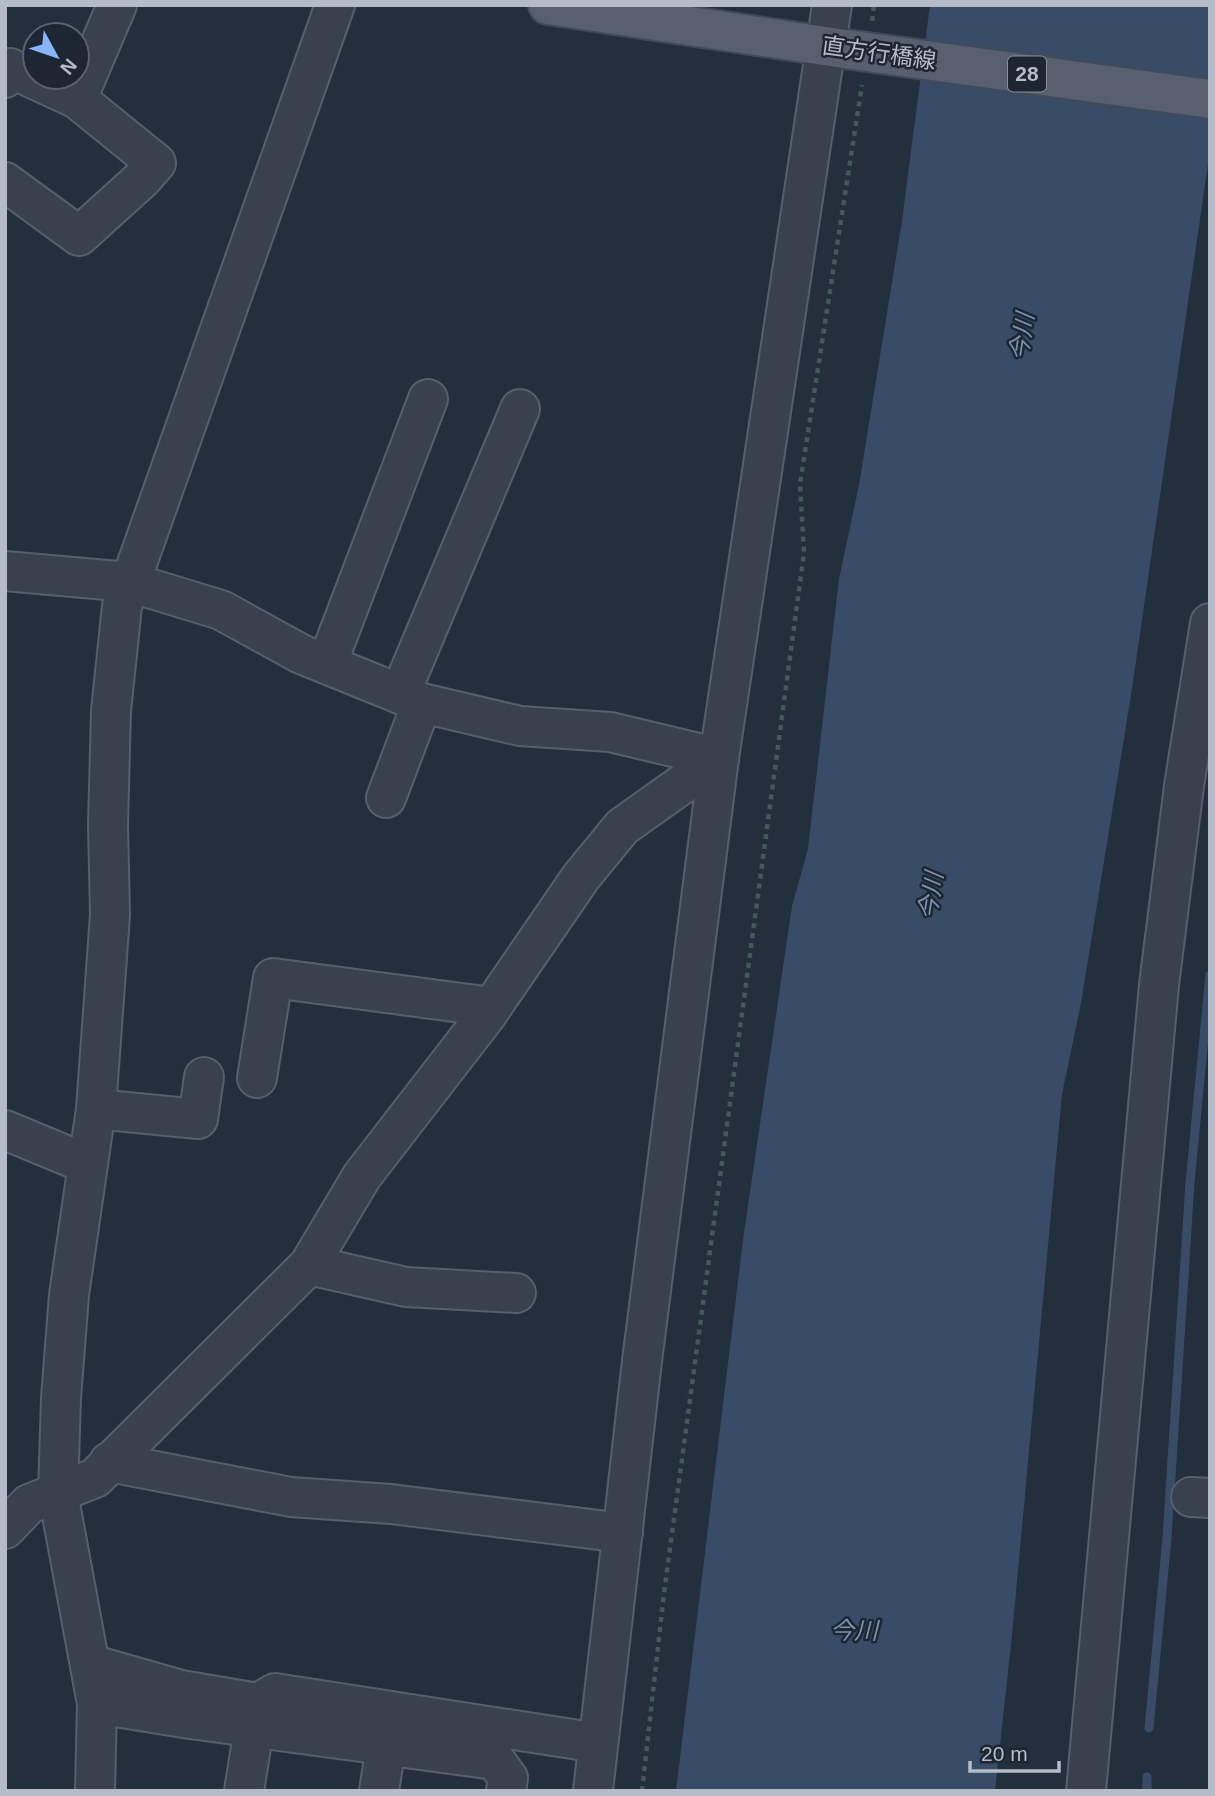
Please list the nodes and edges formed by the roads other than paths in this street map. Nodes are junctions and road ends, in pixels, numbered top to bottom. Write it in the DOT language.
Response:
graph roads {
  1 [pos="117,5"];
  2 [pos="335,5"];
  3 [pos="548,5"];
  4 [pos="832,5"];
  5 [pos="851,49"];
  6 [pos="5,78"];
  7 [pos="77,99"];
  8 [pos="1210,99"];
  9 [pos="5,182"];
  10 [pos="428,399"];
  11 [pos="520,409"];
  12 [pos="5,571"];
  13 [pos="129,582"];
  14 [pos="1210,623"];
  15 [pos="327,664"];
  16 [pos="411,699"];
  17 [pos="719,758"];
  18 [pos="386,798"];
  19 [pos="492,1007"];
  20 [pos="204,1077"];
  21 [pos="257,1079"];
  22 [pos="96,1109"];
  23 [pos="5,1130"];
  24 [pos="87,1164"];
  25 [pos="309,1265"];
  26 [pos="516,1293"];
  27 [pos="109,1462"];
  28 [pos="58,1493"];
  29 [pos="5,1529"];
  30 [pos="622,1533"];
  31 [pos="90,1664"];
  32 [pos="97,1703"];
  33 [pos="254,1728"];
  34 [pos="598,1743"];
  35 [pos="386,1746"];
  36 [pos="95,1791"];
  37 [pos="244,1791"];
  38 [pos="379,1791"];
  39 [pos="506,1791"];
  40 [pos="593,1791"];
  41 [pos="1086,1791"];
  1 -- 7 [label="street"];
  2 -- 13 [label="street"];
  3 -- 5 [label="main road, 直方行橋線 / 28"];
  4 -- 5 [label="street"];
  5 -- 8 [label="main road, 直方行橋線 / 28, bridge"];
  5 -- 17 [label="street"];
  6 -- 7 [label="street"];
  7 -- 9 [label="street"];
  10 -- 15 [label="street"];
  11 -- 16 [label="street"];
  12 -- 13 [label="street"];
  13 -- 15 [label="street"];
  13 -- 22 [label="street"];
  14 -- 41 [label="street"];
  15 -- 16 [label="street"];
  16 -- 17 [label="street"];
  16 -- 18 [label="street"];
  17 -- 19 [label="street"];
  17 -- 30 [label="street"];
  19 -- 21 [label="street"];
  19 -- 25 [label="street"];
  20 -- 22 [label="street"];
  22 -- 24 [label="street"];
  23 -- 24 [label="street"];
  24 -- 28 [label="street"];
  25 -- 26 [label="street"];
  25 -- 27 [label="street"];
  27 -- 28 [label="street"];
  27 -- 30 [label="street"];
  28 -- 29 [label="street"];
  28 -- 31 [label="street"];
  30 -- 34 [label="street"];
  31 -- 32 [label="street"];
  31 -- 34 [label="street"];
  32 -- 33 [label="street"];
  32 -- 36 [label="street"];
  33 -- 35 [label="street"];
  33 -- 37 [label="street"];
  34 -- 40 [label="street"];
  35 -- 38 [label="street"];
  35 -- 39 [label="street"];
}
